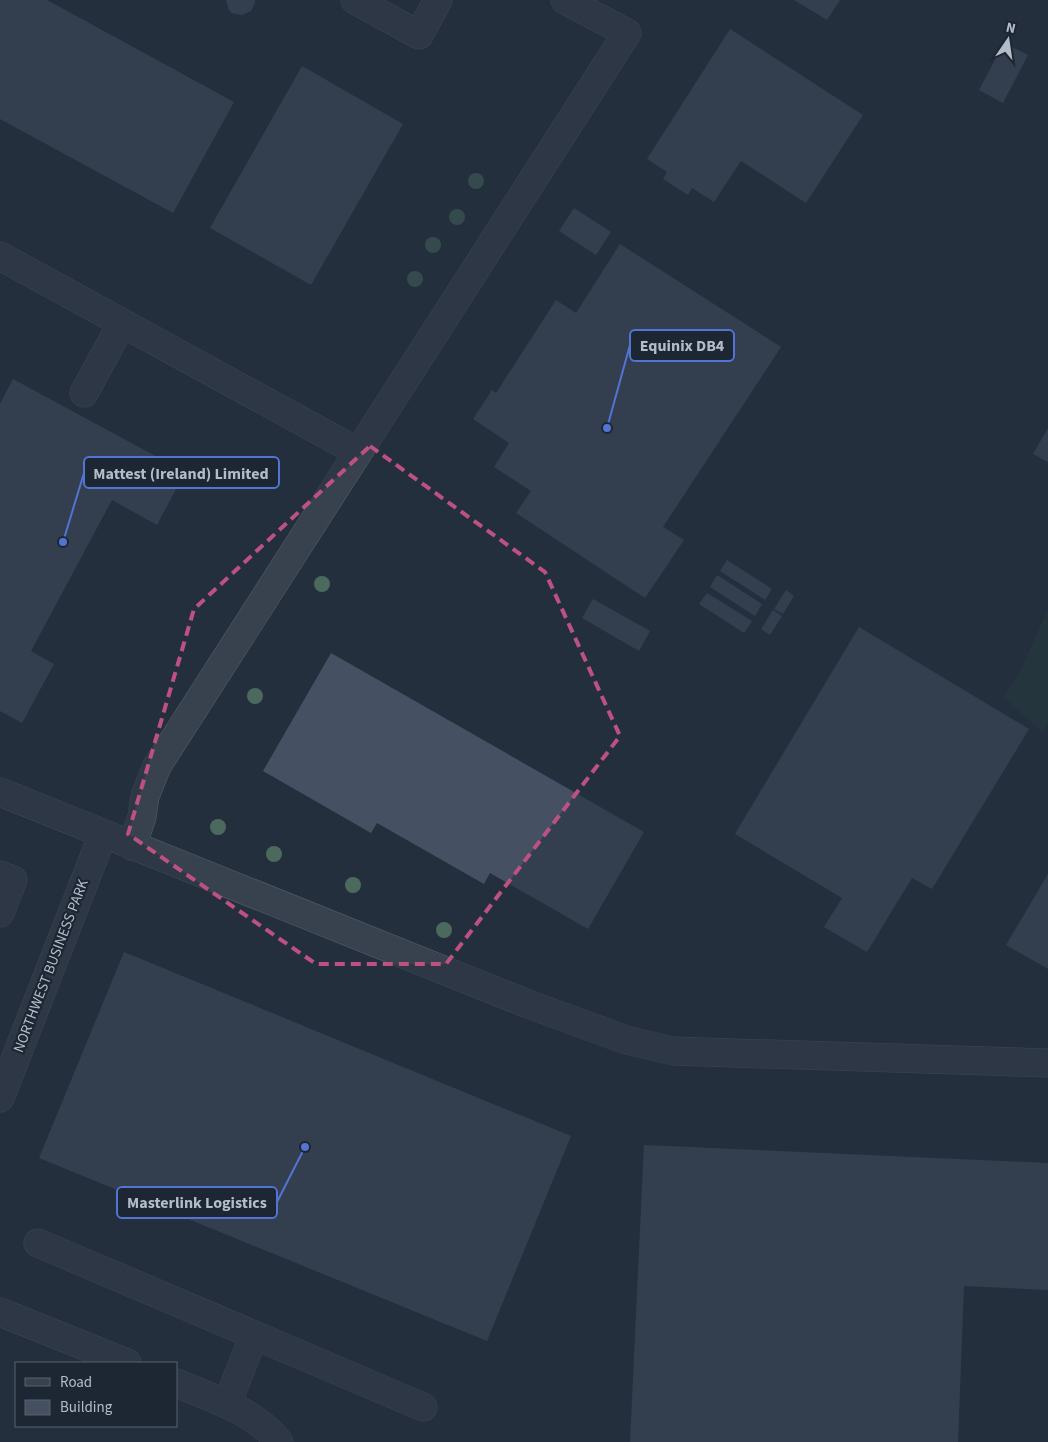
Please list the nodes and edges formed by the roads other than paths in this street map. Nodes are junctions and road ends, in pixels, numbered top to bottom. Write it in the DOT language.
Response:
graph roads {
  1 [pos="355,0"];
  2 [pos="438,0"];
  3 [pos="566,0"];
  4 [pos="0,256"];
  5 [pos="122,323"];
  6 [pos="84,394"];
  7 [pos="358,452"];
  8 [pos="0,792"];
  9 [pos="103,834"];
  10 [pos="132,846"];
  11 [pos="0,875"];
  12 [pos="0,913"];
  13 [pos="1048,1063"];
  14 [pos="1,1091"];
  15 [pos="38,1243"];
  16 [pos="0,1312"];
  17 [pos="254,1335"];
  18 [pos="125,1362"];
  19 [pos="178,1384"];
  20 [pos="227,1404"];
  21 [pos="423,1407"];
  22 [pos="279,1442"];
  1 -- 2 [label="street"];
  3 -- 7 [label="street"];
  4 -- 5 [label="street"];
  5 -- 6 [label="street"];
  5 -- 7 [label="street"];
  7 -- 10 [label="street"];
  8 -- 9 [label="street"];
  9 -- 10 [label="street"];
  9 -- 14 [label="street, NORTHWEST BUSINESS PARK"];
  10 -- 13 [label="street"];
  11 -- 12 [label="street"];
  15 -- 17 [label="street"];
  16 -- 18 [label="street"];
  17 -- 20 [label="street"];
  17 -- 21 [label="street"];
  19 -- 20 [label="street"];
  20 -- 22 [label="street"];
}
